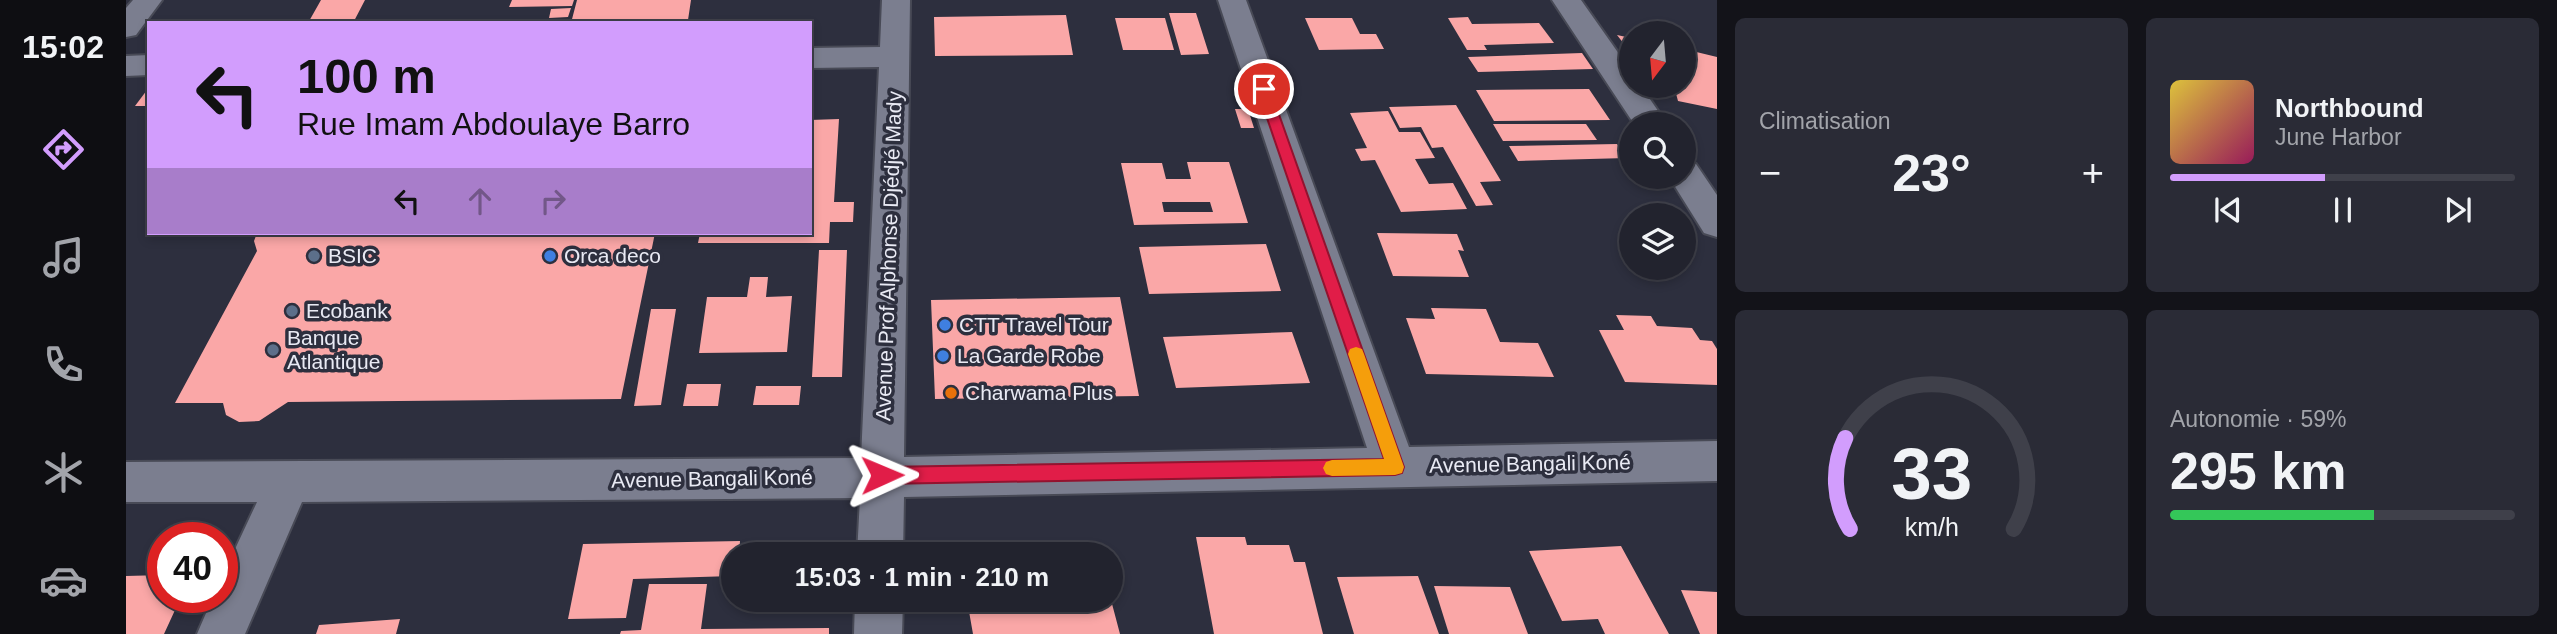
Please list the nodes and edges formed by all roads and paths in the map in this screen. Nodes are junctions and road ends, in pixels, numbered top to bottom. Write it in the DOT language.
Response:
graph roads {
  1 [pos="148,0"];
  2 [pos="896,0"];
  3 [pos="1232,0"];
  4 [pos="1566,0"];
  5 [pos="126,28"];
  6 [pos="895,57"];
  7 [pos="812,58"];
  8 [pos="147,65"];
  9 [pos="126,66"];
  10 [pos="1643,112"];
  11 [pos="1695,189"];
  12 [pos="1717,223"];
  13 [pos="1717,461"];
  14 [pos="1395,467"];
  15 [pos="882,475"];
  16 [pos="289,480"];
  17 [pos="126,482"];
  18 [pos="880,542"];
  19 [pos="879,612"];
  20 [pos="220,634"];
  21 [pos="878,634"];
  1 -- 5 [label="street"];
  2 -- 6 [label="street, Avenue Prof Alphonse Djédjé Mady"];
  3 -- 14 [label="street"];
  4 -- 10 [label="street"];
  6 -- 7 [label="street"];
  6 -- 15 [label="street, Avenue Prof Alphonse Djédjé Mady"];
  8 -- 9 [label="street"];
  11 -- 12 [label="street"];
  13 -- 14 [label="street, Avenue Bangali Koné"];
  14 -- 15 [label="street, Avenue Bangali Koné"];
  15 -- 16 [label="street, Avenue Bangali Koné"];
  15 -- 18 [label="street, Avenue Prof Alphonse Djédjé Mady"];
  16 -- 17 [label="street, Avenue Bangali Koné"];
  16 -- 20 [label="street"];
  19 -- 21 [label="street"];
}
